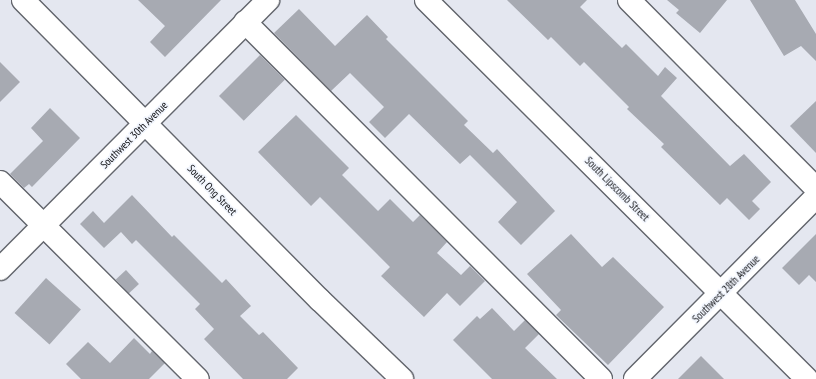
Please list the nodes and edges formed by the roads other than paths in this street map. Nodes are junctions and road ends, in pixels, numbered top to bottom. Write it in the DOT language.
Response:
graph roads {
  1 [pos="23,0"];
  2 [pos="268,0"];
  3 [pos="426,0"];
  4 [pos="629,0"];
  5 [pos="245,22"];
  6 [pos="147,123"];
  7 [pos="0,182"];
  8 [pos="816,188"];
  9 [pos="816,197"];
  10 [pos="44,226"];
  11 [pos="0,269"];
  12 [pos="722,294"];
  13 [pos="198,379"];
  14 [pos="402,379"];
  15 [pos="601,379"];
  16 [pos="635,379"];
  17 [pos="807,379"];
  1 -- 6 [label="street, South Ong Street"];
  2 -- 5 [label="street, Southwest 30th Avenue"];
  3 -- 12 [label="street, South Lipscomb Street"];
  4 -- 8 [label="street"];
  5 -- 6 [label="street, Southwest 30th Avenue"];
  5 -- 15 [label="street"];
  6 -- 10 [label="street, Southwest 30th Avenue"];
  6 -- 14 [label="street, South Ong Street"];
  7 -- 10 [label="street"];
  9 -- 12 [label="street, Southwest 28th Avenue"];
  10 -- 11 [label="street, Southwest 30th Avenue"];
  10 -- 13 [label="street"];
  12 -- 16 [label="street, Southwest 28th Avenue"];
  12 -- 17 [label="street, South Lipscomb Street"];
}
